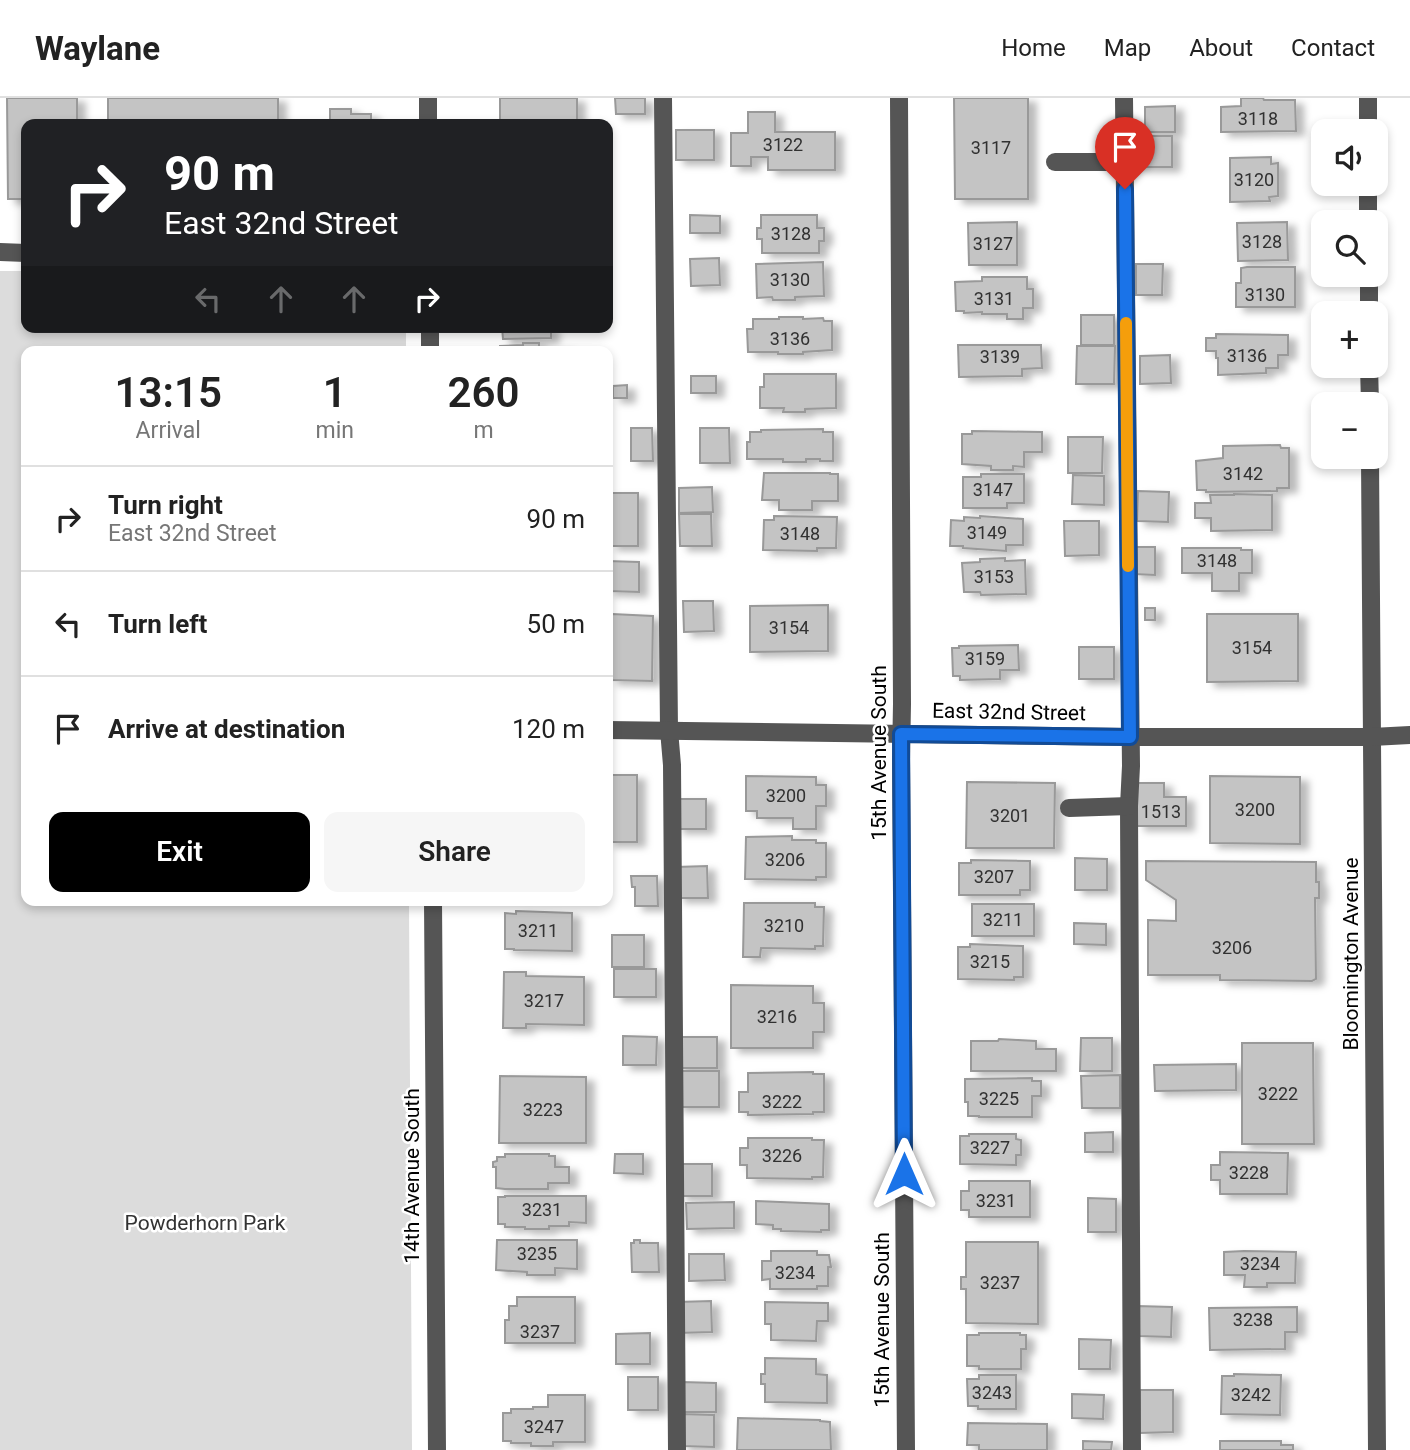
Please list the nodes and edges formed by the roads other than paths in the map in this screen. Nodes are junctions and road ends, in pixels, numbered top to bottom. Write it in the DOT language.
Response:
graph roads {
  1 [pos="428,98"];
  2 [pos="663,98"];
  3 [pos="899,98"];
  4 [pos="1125,98"];
  5 [pos="1368,98"];
  6 [pos="428,119"];
  7 [pos="1368,119"];
  8 [pos="1055,162"];
  9 [pos="1125,162"];
  10 [pos="0,252"];
  11 [pos="21,253"];
  12 [pos="1370,469"];
  13 [pos="613,730"];
  14 [pos="669,730"];
  15 [pos="901,734"];
  16 [pos="1410,735"];
  17 [pos="1130,737"];
  18 [pos="1372,737"];
  19 [pos="1129,806"];
  20 [pos="1069,808"];
  21 [pos="433,906"];
  22 [pos="437,1450"];
  23 [pos="677,1450"];
  24 [pos="906,1450"];
  25 [pos="1132,1450"];
  26 [pos="1377,1450"];
  1 -- 6 [label="street"];
  2 -- 14 [label="street"];
  3 -- 15 [label="street, 15th Avenue South"];
  4 -- 9 [label="street"];
  5 -- 7 [label="street"];
  8 -- 9 [label="street"];
  9 -- 17 [label="street"];
  10 -- 11 [label="street"];
  12 -- 18 [label="street, Bloomington Avenue"];
  13 -- 14 [label="street, East 32nd Street"];
  14 -- 15 [label="street, East 32nd Street"];
  14 -- 23 [label="street"];
  15 -- 17 [label="street, East 32nd Street"];
  15 -- 24 [label="street, 15th Avenue South"];
  16 -- 18 [label="street, East 32nd Street"];
  17 -- 18 [label="street, East 32nd Street"];
  17 -- 19 [label="street"];
  18 -- 26 [label="street, Bloomington Avenue"];
  19 -- 20 [label="street"];
  19 -- 25 [label="street"];
  21 -- 22 [label="street, 14th Avenue South"];
}
